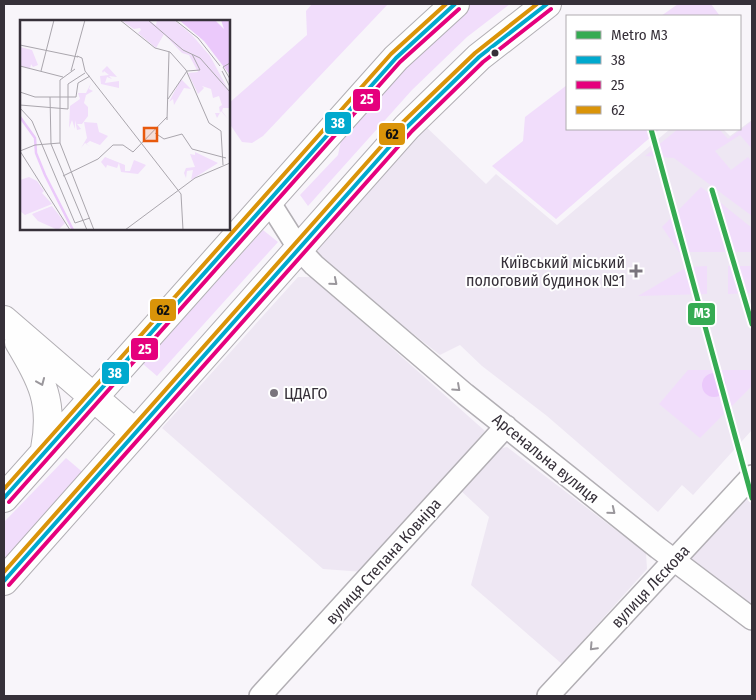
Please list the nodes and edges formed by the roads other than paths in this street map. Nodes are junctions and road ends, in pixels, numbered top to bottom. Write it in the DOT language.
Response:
graph roads {
  1 [pos="455,4"];
  2 [pos="548,4"];
  3 [pos="268,200"];
  4 [pos="299,248"];
  5 [pos="6,322"];
  6 [pos="94,397"];
  7 [pos="506,426"];
  8 [pos="135,433"];
  9 [pos="45,449"];
  10 [pos="752,476"];
  11 [pos="4,498"];
  12 [pos="674,560"];
  13 [pos="4,580"];
  14 [pos="752,619"];
  15 [pos="260,696"];
  16 [pos="548,696"];
  1 -- 3 [label="main road"];
  2 -- 4 [label="main road"];
  3 -- 4 [label="street, Арсенальна вулиця"];
  3 -- 6 [label="main road"];
  4 -- 7 [label="street, Арсенальна вулиця, one-way"];
  4 -- 8 [label="main road"];
  5 -- 6 [label="main road"];
  5 -- 9 [label="main road, one-way"];
  6 -- 8 [label="main road"];
  6 -- 9 [label="main road"];
  7 -- 12 [label="street, Арсенальна вулиця, one-way"];
  7 -- 15 [label="street, вулиця Степана Ковніра"];
  8 -- 13 [label="main road"];
  9 -- 11 [label="main road"];
  10 -- 12 [label="street, вулиця Лєскова"];
  12 -- 14 [label="street, Арсенальна вулиця"];
  12 -- 16 [label="street, вулиця Лєскова, one-way"];
}
